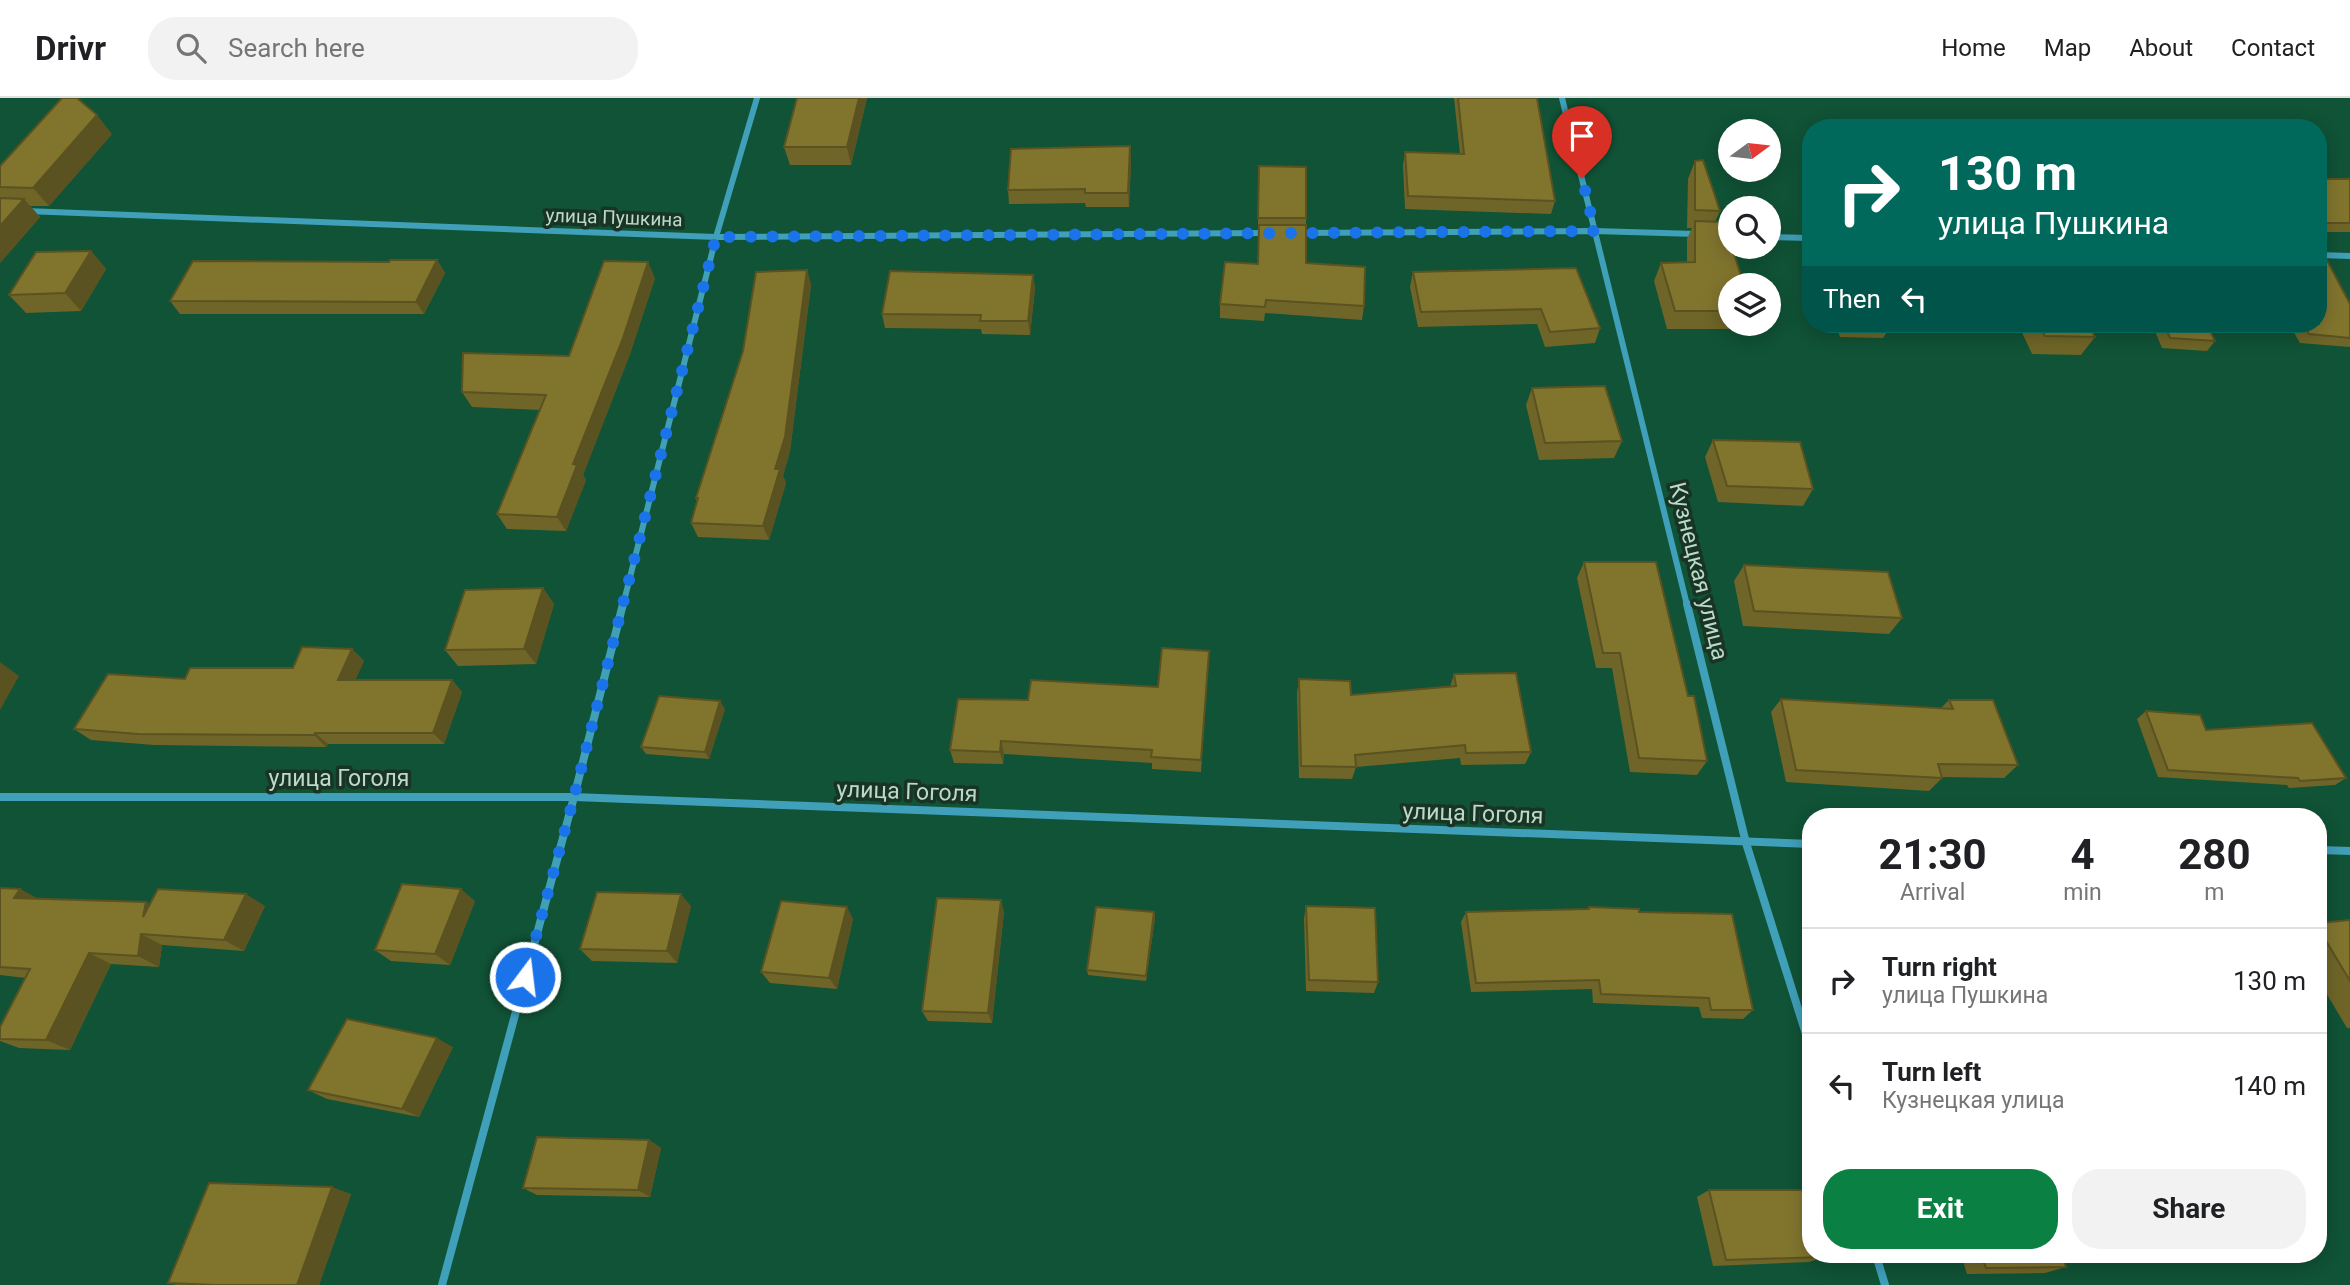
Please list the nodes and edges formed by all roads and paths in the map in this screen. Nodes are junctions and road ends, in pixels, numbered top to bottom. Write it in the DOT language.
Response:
graph roads {
  1 [pos="757,98"];
  2 [pos="1562,98"];
  3 [pos="14,211"];
  4 [pos="1595,231"];
  5 [pos="1274,233"];
  6 [pos="1288,233"];
  7 [pos="1704,234"];
  8 [pos="716,237"];
  9 [pos="1781,237"];
  10 [pos="1802,238"];
  11 [pos="2327,255"];
  12 [pos="2350,256"];
  13 [pos="0,797"];
  14 [pos="574,797"];
  15 [pos="1746,843"];
  16 [pos="1802,844"];
  17 [pos="2327,850"];
  18 [pos="2350,850"];
  19 [pos="1802,1021"];
  20 [pos="1878,1263"];
  21 [pos="442,1285"];
  22 [pos="1885,1285"];
  1 -- 8 [label="street"];
  2 -- 4 [label="street, Кузнецкая улица"];
  3 -- 8 [label="street, улица Пушкина"];
  4 -- 6 [label="street"];
  4 -- 7 [label="street"];
  4 -- 15 [label="street, Кузнецкая улица"];
  5 -- 8 [label="street, улица Пушкина"];
  8 -- 14 [label="street"];
  9 -- 10 [label="street"];
  11 -- 12 [label="street"];
  13 -- 14 [label="street, улица Гоголя"];
  14 -- 15 [label="street, улица Гоголя"];
  14 -- 21 [label="street"];
  15 -- 16 [label="street, улица Гоголя"];
  15 -- 19 [label="street, Кузнецкая улица"];
  17 -- 18 [label="street"];
  20 -- 22 [label="street"];
}
